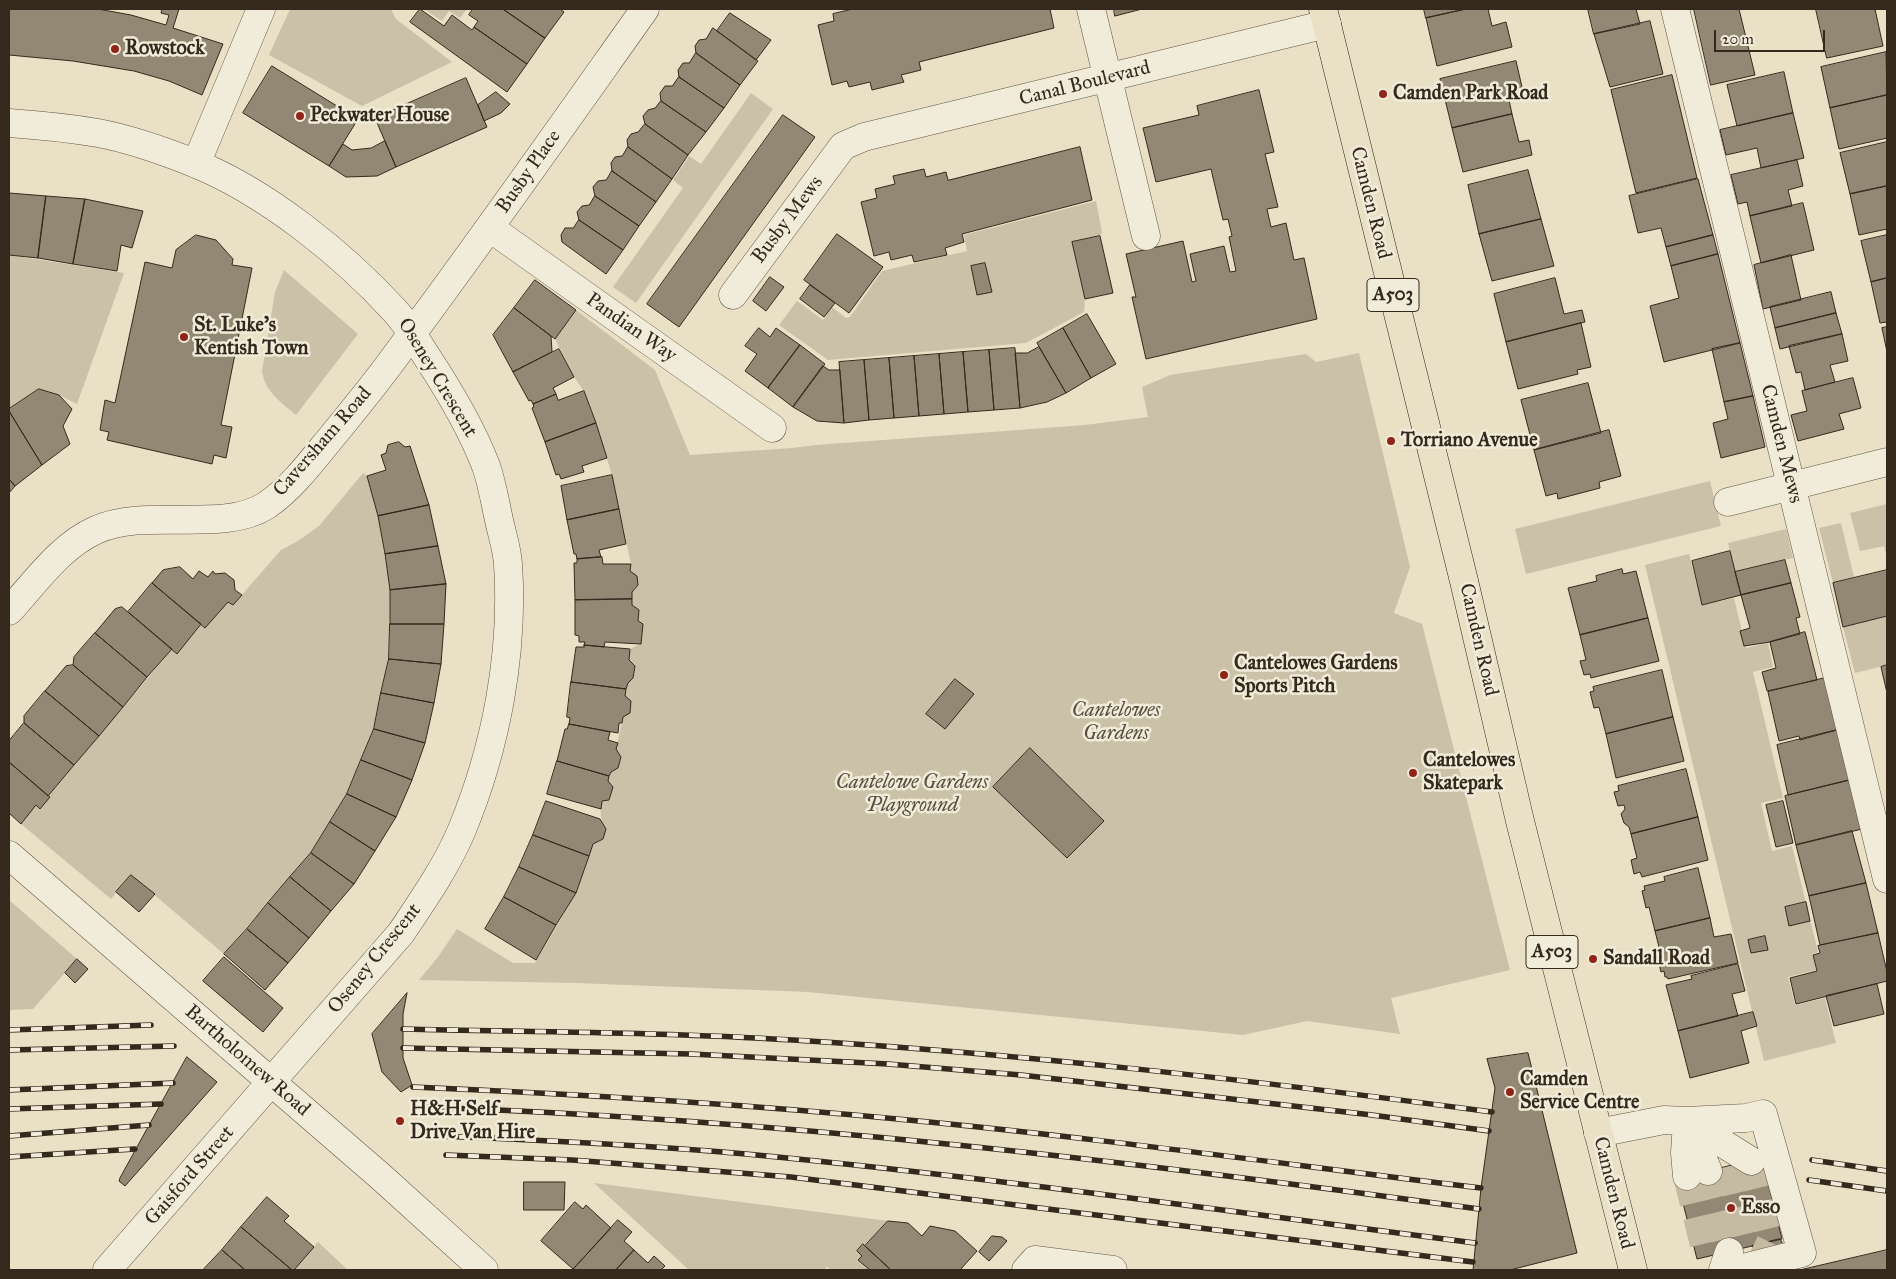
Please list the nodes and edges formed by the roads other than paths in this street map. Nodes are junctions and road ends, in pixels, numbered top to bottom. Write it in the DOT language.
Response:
graph roads {
  1 [pos="260,9"];
  2 [pos="646,9"];
  3 [pos="1091,9"];
  4 [pos="1676,9"];
  5 [pos="1325,16"];
  6 [pos="1108,78"];
  7 [pos="9,123"];
  8 [pos="843,146"];
  9 [pos="196,164"];
  10 [pos="490,228"];
  11 [pos="1146,236"];
  12 [pos="733,294"];
  13 [pos="412,334"];
  14 [pos="772,428"];
  15 [pos="1887,462"];
  16 [pos="1791,486"];
  17 [pos="1728,502"];
  18 [pos="9,611"];
  19 [pos="9,856"];
  20 [pos="1887,879"];
  21 [pos="272,1083"];
  22 [pos="1687,1121"];
  23 [pos="1598,1133"];
  24 [pos="1732,1262"];
  25 [pos="107,1270"];
  26 [pos="484,1270"];
  27 [pos="1026,1270"];
  28 [pos="1113,1270"];
  29 [pos="1632,1270"];
  1 -- 9 [label="street"];
  2 -- 10 [label="street, Busby Place"];
  3 -- 6 [label="street"];
  4 -- 16 [label="street, Camden Mews"];
  5 -- 6 [label="street, Canal Boulevard"];
  5 -- 23 [label="highway, Camden Road / A503"];
  6 -- 8 [label="street, Canal Boulevard"];
  6 -- 11 [label="street"];
  7 -- 9 [label="street, Oseney Crescent"];
  8 -- 12 [label="street, Busby Mews"];
  9 -- 13 [label="street, Oseney Crescent"];
  10 -- 13 [label="street, Busby Place"];
  10 -- 14 [label="street, Pandian Way"];
  13 -- 18 [label="street, Caversham Road"];
  13 -- 21 [label="street, Oseney Crescent"];
  15 -- 16 [label="street"];
  16 -- 17 [label="street"];
  16 -- 20 [label="street, Camden Mews"];
  19 -- 21 [label="street, Bartholomew Road"];
  21 -- 25 [label="street, Gaisford Street"];
  21 -- 26 [label="street, Bartholomew Road"];
  22 -- 22 [label="street"];
  22 -- 23 [label="street"];
  22 -- 24 [label="street"];
  23 -- 29 [label="highway, Camden Road / A503"];
  27 -- 28 [label="street"];
}
